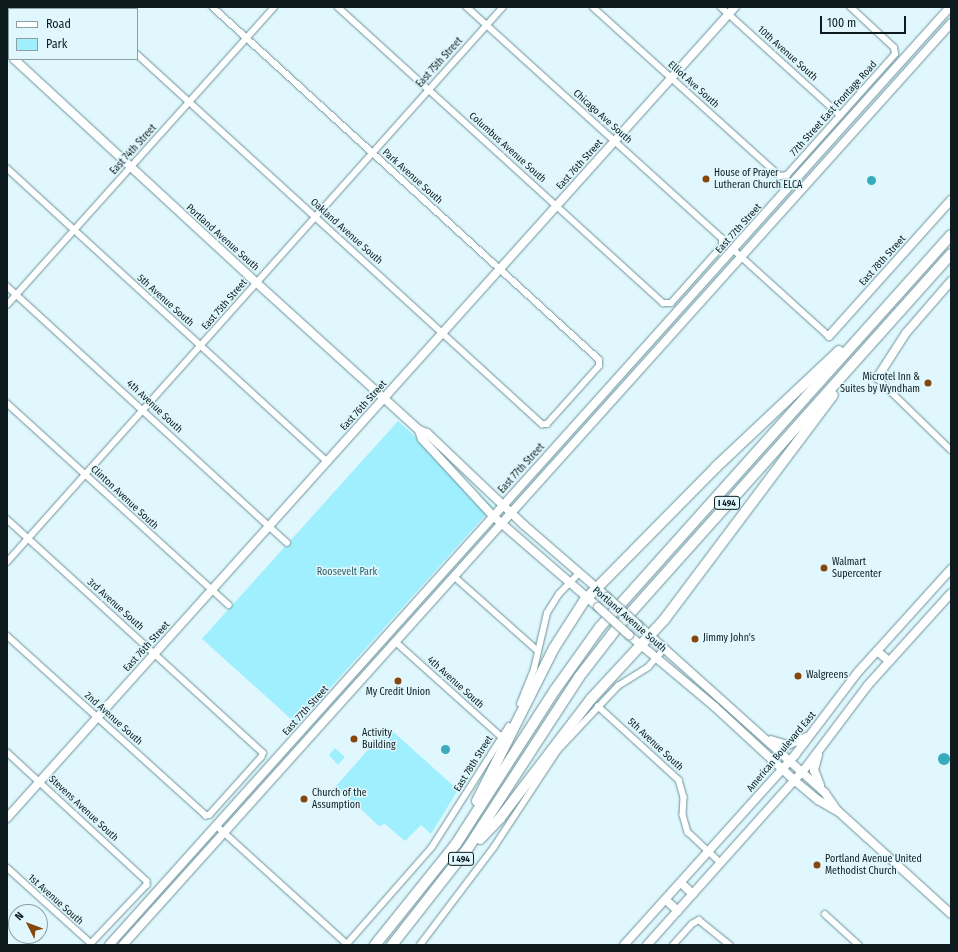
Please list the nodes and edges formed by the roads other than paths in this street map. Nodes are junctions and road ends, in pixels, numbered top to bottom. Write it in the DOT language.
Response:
graph roads {
  1 [pos="212,7"];
  2 [pos="274,7"];
  3 [pos="338,7"];
  4 [pos="466,7"];
  5 [pos="504,7"];
  6 [pos="593,7"];
  7 [pos="722,7"];
  8 [pos="735,7"];
  9 [pos="850,7"];
  10 [pos="950,7"];
  11 [pos="729,14"];
  12 [pos="951,23"];
  13 [pos="487,26"];
  14 [pos="247,38"];
  15 [pos="138,55"];
  16 [pos="15,60"];
  17 [pos="671,78"];
  18 [pos="429,89"];
  19 [pos="189,102"];
  20 [pos="840,115"];
  21 [pos="615,141"];
  22 [pos="373,154"];
  23 [pos="7,168"];
  24 [pos="130,168"];
  25 [pos="780,176"];
  26 [pos="951,200"];
  27 [pos="556,205"];
  28 [pos="316,217"];
  29 [pos="74,230"];
  30 [pos="951,235"];
  31 [pos="734,250"];
  32 [pos="951,254"];
  33 [pos="741,256"];
  34 [pos="499,269"];
  35 [pos="256,282"];
  36 [pos="951,282"];
  37 [pos="7,286"];
  38 [pos="16,295"];
  39 [pos="663,303"];
  40 [pos="7,305"];
  41 [pos="878,316"];
  42 [pos="443,333"];
  43 [pos="829,336"];
  44 [pos="201,346"];
  45 [pos="860,355"];
  46 [pos="876,378"];
  47 [pos="385,398"];
  48 [pos="7,403"];
  49 [pos="144,410"];
  50 [pos="542,424"];
  51 [pos="419,430"];
  52 [pos="951,450"];
  53 [pos="328,462"];
  54 [pos="86,474"];
  55 [pos="503,506"];
  56 [pos="511,513"];
  57 [pos="493,516"];
  58 [pos="7,519"];
  59 [pos="502,524"];
  60 [pos="269,526"];
  61 [pos="28,538"];
  62 [pos="287,543"];
  63 [pos="7,562"];
  64 [pos="951,569"];
  65 [pos="578,572"];
  66 [pos="455,577"];
  67 [pos="570,582"];
  68 [pos="597,589"];
  69 [pos="211,590"];
  70 [pos="951,593"];
  71 [pos="588,598"];
  72 [pos="229,605"];
  73 [pos="7,636"];
  74 [pos="650,636"];
  75 [pos="396,642"];
  76 [pos="641,645"];
  77 [pos="665,648"];
  78 [pos="538,651"];
  79 [pos="877,651"];
  80 [pos="155,654"];
  81 [pos="657,658"];
  82 [pos="889,661"];
  83 [pos="598,706"];
  84 [pos="97,718"];
  85 [pos="814,732"];
  86 [pos="763,736"];
  87 [pos="503,738"];
  88 [pos="823,746"];
  89 [pos="7,752"];
  90 [pos="790,761"];
  91 [pos="782,770"];
  92 [pos="802,771"];
  93 [pos="794,780"];
  94 [pos="40,782"];
  95 [pos="825,792"];
  96 [pos="839,812"];
  97 [pos="206,816"];
  98 [pos="7,818"];
  99 [pos="217,826"];
  100 [pos="224,833"];
  101 [pos="456,844"];
  102 [pos="708,852"];
  103 [pos="721,864"];
  104 [pos="454,867"];
  105 [pos="7,868"];
  106 [pos="681,883"];
  107 [pos="693,894"];
  108 [pos="153,896"];
  109 [pos="666,900"];
  110 [pos="678,911"];
  111 [pos="950,911"];
  112 [pos="824,914"];
  113 [pos="91,944"];
  114 [pos="109,945"];
  115 [pos="113,945"];
  116 [pos="123,945"];
  117 [pos="346,945"];
  118 [pos="375,945"];
  119 [pos="392,945"];
  120 [pos="420,945"];
  121 [pos="624,945"];
  122 [pos="647,945"];
  123 [pos="673,945"];
  124 [pos="730,945"];
  125 [pos="859,945"];
  1 -- 14 [label="street, Park Avenue South"];
  2 -- 14 [label="street, East 74th Street"];
  3 -- 18 [label="street, Columbus Avenue South"];
  4 -- 13 [label="street, Chicago Ave South"];
  5 -- 13 [label="street, East 75th Street"];
  6 -- 17 [label="street, Elliot Ave South"];
  7 -- 11 [label="street, 10th Avenue South"];
  8 -- 11 [label="street, East 76th Street"];
  9 -- 20 [label="street, 77th Street East Frontage Road"];
  10 -- 31 [label="street, East 77th Street"];
  11 -- 17 [label="street, East 76th Street"];
  11 -- 20 [label="street, 10th Avenue South"];
  12 -- 33 [label="street, East 77th Street"];
  13 -- 18 [label="street, East 75th Street"];
  13 -- 21 [label="street, Chicago Ave South"];
  14 -- 19 [label="street, East 74th Street"];
  14 -- 22 [label="street, Park Avenue South"];
  15 -- 19 [label="street, Oakland Avenue South"];
  16 -- 24 [label="street, Portland Avenue South"];
  17 -- 21 [label="street, East 76th Street"];
  17 -- 25 [label="street, Elliot Ave South"];
  18 -- 22 [label="street, East 75th Street"];
  18 -- 27 [label="street, Columbus Avenue South"];
  19 -- 24 [label="street, East 74th Street"];
  19 -- 28 [label="street, Oakland Avenue South"];
  20 -- 25 [label="street, 77th Street East Frontage Road"];
  21 -- 27 [label="street, East 76th Street"];
  21 -- 39 [label="street, Chicago Ave South"];
  22 -- 28 [label="street, East 75th Street"];
  22 -- 34 [label="street, Park Avenue South"];
  23 -- 29 [label="street, 5th Avenue South"];
  24 -- 29 [label="street, East 74th Street"];
  24 -- 35 [label="street, Portland Avenue South"];
  26 -- 43 [label="street, East 78th Street"];
  27 -- 34 [label="street, East 76th Street"];
  27 -- 39 [label="street, Columbus Avenue South"];
  28 -- 35 [label="street, East 75th Street"];
  28 -- 42 [label="street, Oakland Avenue South"];
  29 -- 38 [label="street, East 74th Street"];
  29 -- 44 [label="street, 5th Avenue South"];
  30 -- 41 [label="highway, I 494"];
  31 -- 33 [label="street"];
  31 -- 55 [label="street, East 77th Street"];
  32 -- 45 [label="highway, I 494"];
  33 -- 43 [label="street"];
  33 -- 56 [label="street, East 77th Street"];
  34 -- 42 [label="street, East 76th Street"];
  34 -- 50 [label="street, Park Avenue South"];
  35 -- 44 [label="street, East 75th Street"];
  35 -- 47 [label="street, Portland Avenue South"];
  36 -- 46 [label="street"];
  37 -- 38 [label="street, 4th Avenue South"];
  38 -- 40 [label="street, East 74th Street"];
  38 -- 49 [label="street, 4th Avenue South"];
  41 -- 68 [label="highway"];
  41 -- 101 [label="highway, I 494"];
  42 -- 47 [label="street, East 76th Street"];
  42 -- 50 [label="street, Oakland Avenue South"];
  44 -- 49 [label="street, East 75th Street"];
  44 -- 53 [label="street, 5th Avenue South"];
  45 -- 74 [label="highway"];
  45 -- 104 [label="highway, I 494"];
  46 -- 52 [label="street"];
  47 -- 51 [label="street, Portland Avenue South"];
  47 -- 53 [label="street, East 76th Street"];
  48 -- 54 [label="street, Clinton Avenue South"];
  49 -- 54 [label="street, East 75th Street"];
  49 -- 60 [label="street, 4th Avenue South"];
  51 -- 55 [label="street, Portland Avenue South"];
  51 -- 57 [label="street, Portland Avenue South"];
  53 -- 60 [label="street, East 76th Street"];
  54 -- 61 [label="street, East 75th Street"];
  54 -- 69 [label="street, Clinton Avenue South"];
  55 -- 56 [label="street, Portland Avenue South"];
  55 -- 57 [label="street, East 77th Street"];
  56 -- 59 [label="street, East 77th Street"];
  56 -- 65 [label="street, Portland Avenue South"];
  57 -- 59 [label="street, Portland Avenue South"];
  57 -- 99 [label="street, East 77th Street"];
  58 -- 61 [label="street, 3rd Avenue South"];
  59 -- 66 [label="street, East 77th Street"];
  59 -- 67 [label="street, Portland Avenue South"];
  60 -- 62 [label="street, 4th Avenue South"];
  60 -- 69 [label="street, East 76th Street"];
  61 -- 63 [label="street, East 75th Street"];
  61 -- 80 [label="street, 3rd Avenue South"];
  64 -- 79 [label="street, American Boulevard East"];
  65 -- 67 [label="street, East 78th Street"];
  65 -- 68 [label="street, Portland Avenue South"];
  66 -- 75 [label="street, East 77th Street"];
  66 -- 78 [label="street"];
  67 -- 71 [label="street, Portland Avenue South"];
  67 -- 78 [label="street, East 78th Street"];
  68 -- 71 [label="highway"];
  68 -- 74 [label="street, Portland Avenue South, bridge"];
  69 -- 72 [label="street, Clinton Avenue South"];
  69 -- 80 [label="street, East 76th Street"];
  70 -- 82 [label="street"];
  71 -- 76 [label="street, Portland Avenue South, bridge"];
  71 -- 101 [label="highway"];
  73 -- 84 [label="street, 2nd Avenue South"];
  74 -- 76 [label="highway"];
  74 -- 77 [label="street, Portland Avenue South"];
  75 -- 87 [label="street, 4th Avenue South"];
  75 -- 100 [label="street, East 77th Street"];
  76 -- 81 [label="street, Portland Avenue South"];
  76 -- 104 [label="highway"];
  77 -- 81 [label="street"];
  77 -- 86 [label="street, Portland Avenue South"];
  78 -- 87 [label="street, East 78th Street"];
  79 -- 82 [label="street"];
  79 -- 85 [label="street, American Boulevard East"];
  80 -- 84 [label="street, East 76th Street"];
  80 -- 97 [label="street, 3rd Avenue South"];
  81 -- 83 [label="street"];
  81 -- 91 [label="street, Portland Avenue South"];
  82 -- 88 [label="street"];
  83 -- 102 [label="street, 5th Avenue South"];
  83 -- 120 [label="street"];
  84 -- 94 [label="street, East 76th Street"];
  84 -- 97 [label="street, 2nd Avenue South"];
  85 -- 86 [label="street"];
  85 -- 90 [label="street, American Boulevard East"];
  86 -- 90 [label="street, Portland Avenue South"];
  87 -- 117 [label="street, East 78th Street"];
  88 -- 92 [label="street"];
  88 -- 95 [label="street"];
  89 -- 94 [label="street, Stevens Avenue South"];
  90 -- 91 [label="street, American Boulevard East"];
  90 -- 92 [label="street, Portland Avenue South"];
  91 -- 93 [label="street, Portland Avenue South"];
  91 -- 102 [label="street, American Boulevard East"];
  92 -- 93 [label="street"];
  92 -- 95 [label="street, Portland Avenue South"];
  93 -- 96 [label="street, Portland Avenue South"];
  93 -- 103 [label="street"];
  94 -- 98 [label="street, East 76th Street"];
  94 -- 113 [label="street, Stevens Avenue South"];
  95 -- 96 [label="street, Portland Avenue South"];
  96 -- 111 [label="street, Portland Avenue South"];
  99 -- 100 [label="street"];
  99 -- 108 [label="street, East 77th Street"];
  100 -- 116 [label="street, East 77th Street"];
  100 -- 117 [label="street"];
  101 -- 118 [label="highway, I 494"];
  102 -- 103 [label="street, 5th Avenue South"];
  102 -- 106 [label="street, American Boulevard East"];
  103 -- 107 [label="street"];
  104 -- 119 [label="highway, I 494"];
  105 -- 113 [label="street, 1st Avenue South"];
  106 -- 107 [label="street"];
  106 -- 109 [label="street, American Boulevard East"];
  107 -- 110 [label="street"];
  108 -- 114 [label="street, East 77th Street"];
  108 -- 115 [label="street"];
  109 -- 110 [label="street"];
  109 -- 121 [label="street, American Boulevard East"];
  110 -- 122 [label="street"];
  112 -- 125 [label="street"];
  123 -- 124 [label="street"];
}
